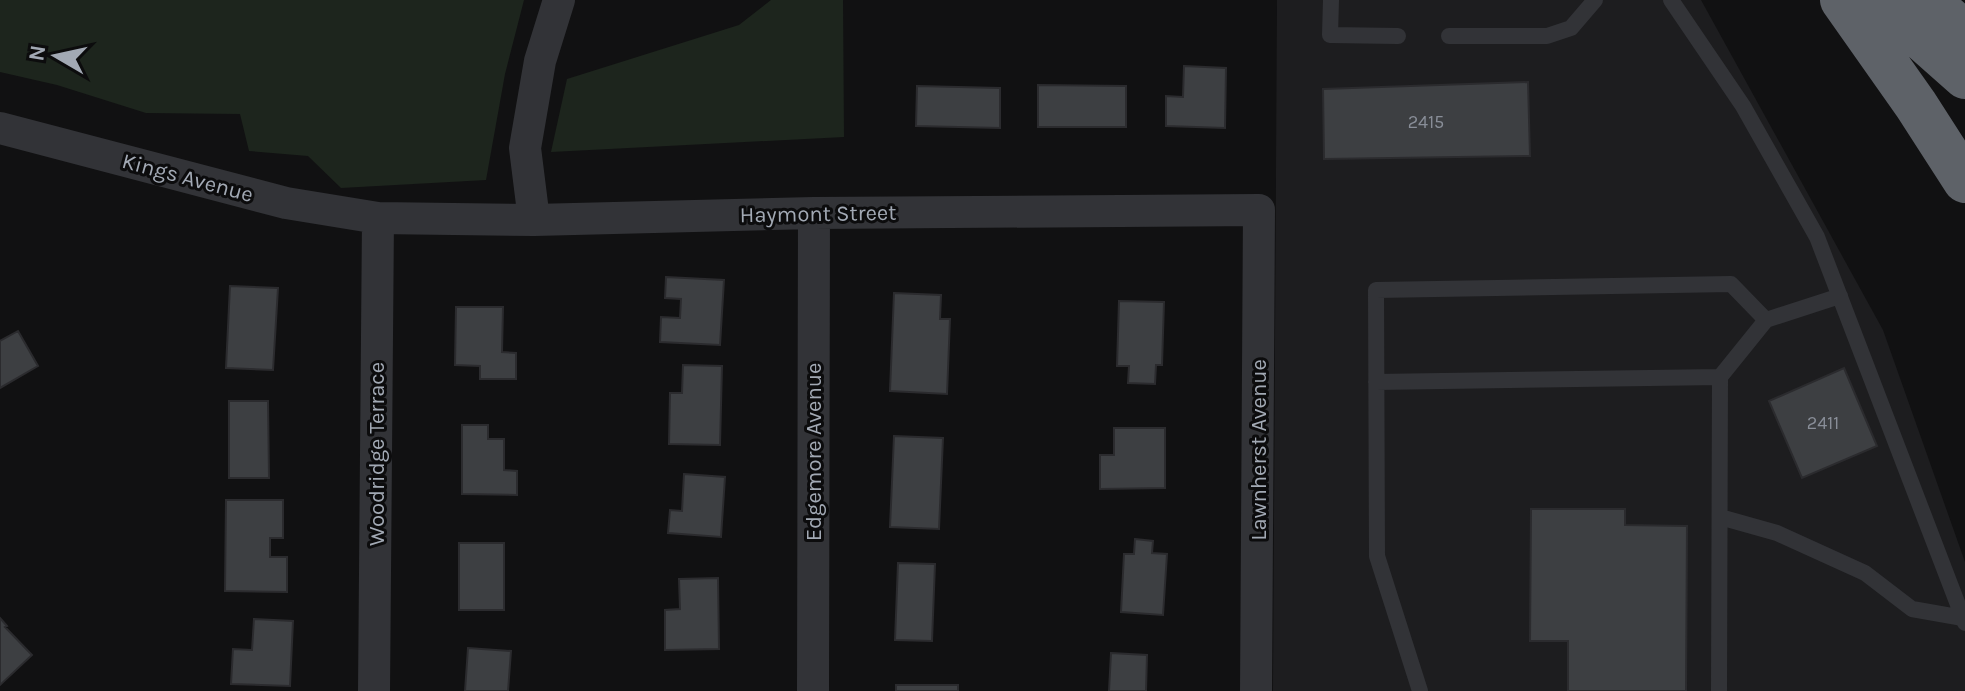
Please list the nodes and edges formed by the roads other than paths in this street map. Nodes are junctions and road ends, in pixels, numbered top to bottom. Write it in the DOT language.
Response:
graph roads {
  1 [pos="559,0"];
  2 [pos="1331,0"];
  3 [pos="1595,0"];
  4 [pos="1671,0"];
  5 [pos="1842,0"];
  6 [pos="1878,0"];
  7 [pos="1928,0"];
  8 [pos="1965,33"];
  9 [pos="1398,36"];
  10 [pos="1449,36"];
  11 [pos="1965,77"];
  12 [pos="0,128"];
  13 [pos="1965,181"];
  14 [pos="1259,210"];
  15 [pos="814,213"];
  16 [pos="378,218"];
  17 [pos="534,220"];
  18 [pos="1840,296"];
  19 [pos="1766,320"];
  20 [pos="1720,377"];
  21 [pos="1376,382"];
  22 [pos="1720,517"];
  23 [pos="1964,620"];
  24 [pos="374,691"];
  25 [pos="813,691"];
  26 [pos="1256,691"];
  27 [pos="1420,691"];
  28 [pos="1719,691"];
  1 -- 17 [label="street"];
  2 -- 9 [label="lane"];
  3 -- 10 [label="lane"];
  4 -- 18 [label="lane"];
  5 -- 13 [label="highway"];
  6 -- 11 [label="highway"];
  7 -- 8 [label="highway"];
  12 -- 16 [label="street, Kings Avenue"];
  14 -- 15 [label="street, Haymont Street"];
  14 -- 26 [label="street, Lawnherst Avenue"];
  15 -- 17 [label="street, Haymont Street"];
  15 -- 25 [label="street, Edgemore Avenue"];
  16 -- 17 [label="street, Haymont Street"];
  16 -- 24 [label="street, Woodridge Terrace"];
  18 -- 19 [label="lane"];
  18 -- 23 [label="lane"];
  19 -- 20 [label="lane"];
  19 -- 21 [label="lane"];
  20 -- 21 [label="lane"];
  20 -- 22 [label="lane"];
  21 -- 27 [label="lane"];
  22 -- 23 [label="lane"];
  22 -- 28 [label="lane"];
}
